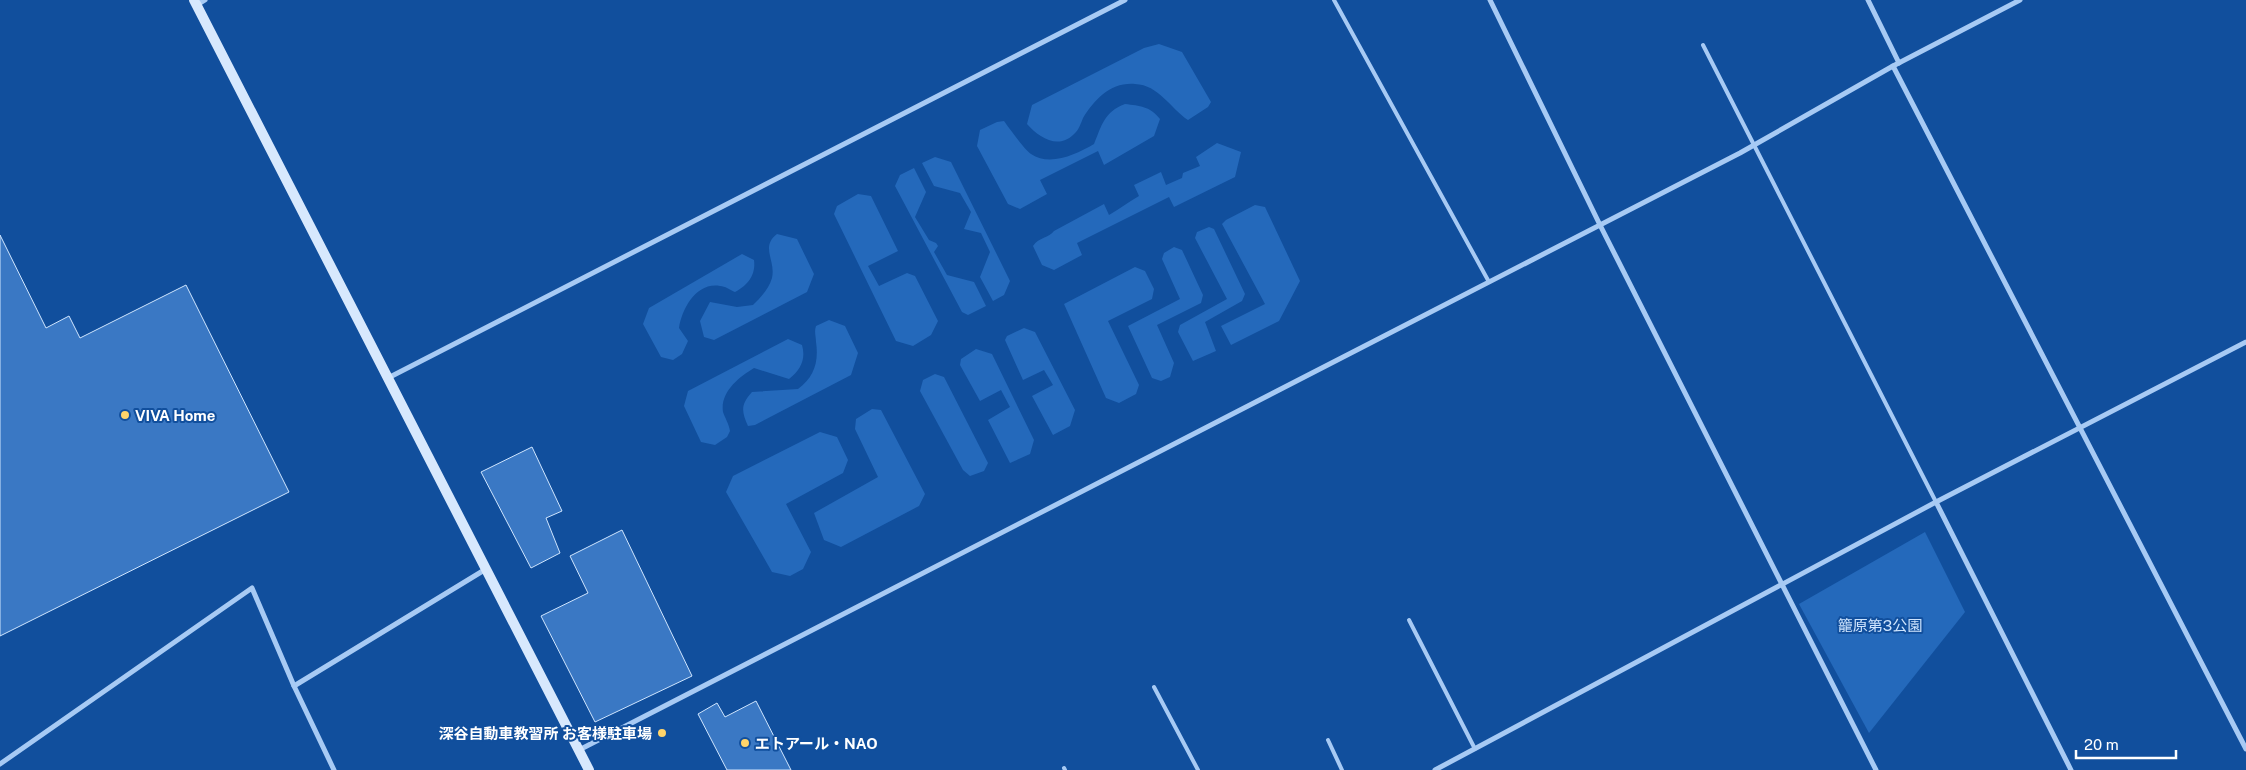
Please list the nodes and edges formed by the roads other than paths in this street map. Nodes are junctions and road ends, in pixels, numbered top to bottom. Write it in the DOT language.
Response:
graph roads {
  1 [pos="1125,0"];
  2 [pos="1334,0"];
  3 [pos="1490,0"];
  4 [pos="1868,0"];
  5 [pos="2020,0"];
  6 [pos="198,2"];
  7 [pos="1703,45"];
  8 [pos="1899,63"];
  9 [pos="1894,66"];
  10 [pos="1754,145"];
  11 [pos="1600,225"];
  12 [pos="1489,282"];
  13 [pos="2246,342"];
  14 [pos="388,378"];
  15 [pos="2080,429"];
  16 [pos="1936,502"];
  17 [pos="486,569"];
  18 [pos="1782,586"];
  19 [pos="1409,620"];
  20 [pos="294,686"];
  21 [pos="1154,687"];
  22 [pos="1328,740"];
  23 [pos="2246,748"];
  24 [pos="1475,749"];
  25 [pos="579,750"];
  26 [pos="0,764"];
  27 [pos="332,769"];
  28 [pos="589,770"];
  29 [pos="1198,770"];
  30 [pos="1342,770"];
  31 [pos="1435,770"];
  32 [pos="1876,770"];
  33 [pos="2071,770"];
  1 -- 14 [label="street"];
  2 -- 12 [label="lane"];
  3 -- 11 [label="street"];
  4 -- 8 [label="street"];
  5 -- 8 [label="street"];
  6 -- 14 [label="street"];
  7 -- 10 [label="lane"];
  8 -- 9 [label="street"];
  9 -- 10 [label="street"];
  9 -- 15 [label="street"];
  10 -- 11 [label="street"];
  10 -- 16 [label="lane"];
  11 -- 12 [label="street"];
  11 -- 18 [label="street"];
  12 -- 25 [label="street"];
  13 -- 15 [label="street"];
  14 -- 17 [label="street"];
  15 -- 16 [label="street"];
  15 -- 23 [label="street"];
  16 -- 18 [label="street"];
  16 -- 33 [label="street"];
  17 -- 20 [label="street"];
  17 -- 25 [label="street"];
  18 -- 24 [label="street"];
  18 -- 32 [label="street"];
  19 -- 24 [label="lane"];
  20 -- 26 [label="street"];
  20 -- 27 [label="street"];
  21 -- 29 [label="lane"];
  22 -- 30 [label="lane"];
  24 -- 31 [label="street"];
  25 -- 28 [label="street"];
}
